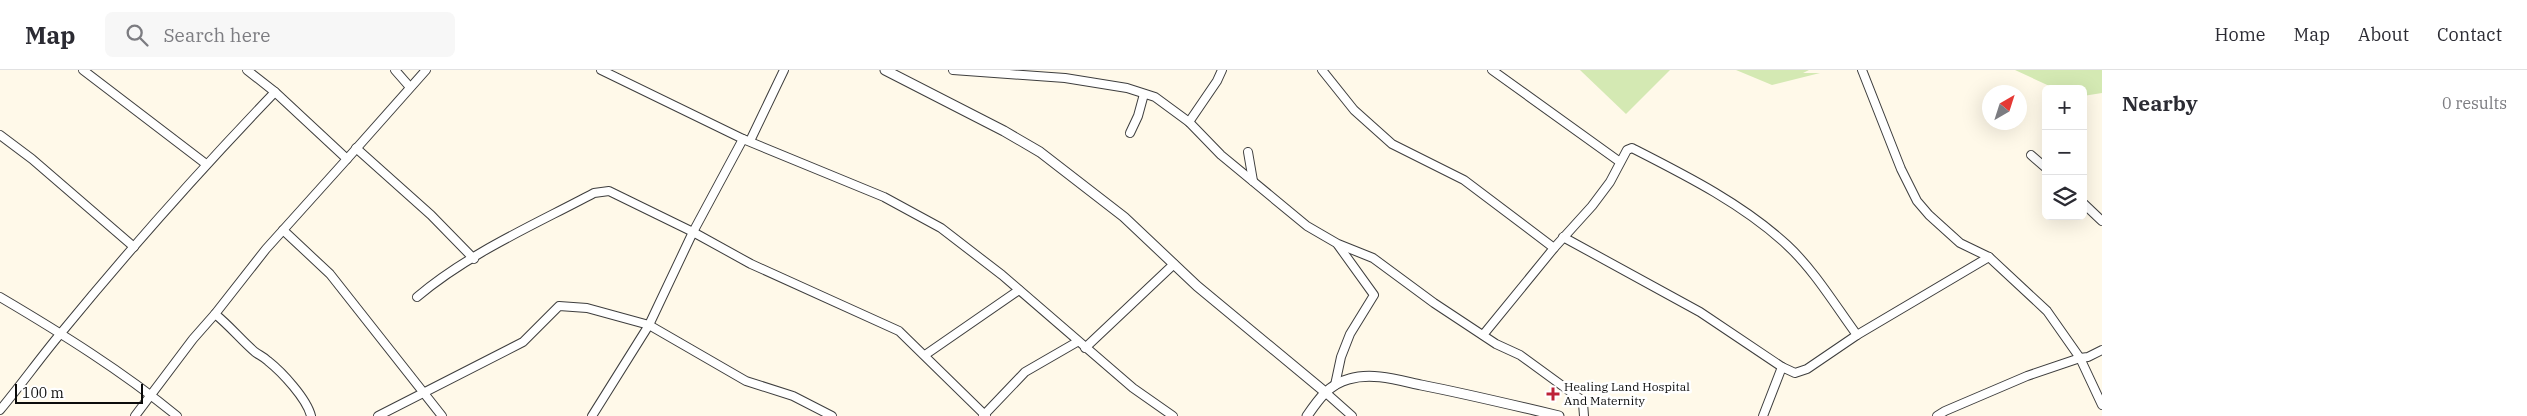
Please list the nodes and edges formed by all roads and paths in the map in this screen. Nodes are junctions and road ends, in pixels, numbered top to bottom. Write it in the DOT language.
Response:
graph roads {
  1 [pos="83,70"];
  2 [pos="247,70"];
  3 [pos="395,70"];
  4 [pos="426,70"];
  5 [pos="601,70"];
  6 [pos="784,70"];
  7 [pos="888,70"];
  8 [pos="953,70"];
  9 [pos="1222,70"];
  10 [pos="1322,70"];
  11 [pos="1492,70"];
  12 [pos="1862,70"];
  13 [pos="410,86"];
  14 [pos="275,92"];
  15 [pos="1144,94"];
  16 [pos="1189,122"];
  17 [pos="1130,133"];
  18 [pos="0,135"];
  19 [pos="747,140"];
  20 [pos="356,148"];
  21 [pos="1248,152"];
  22 [pos="2031,154"];
  23 [pos="347,159"];
  24 [pos="1620,162"];
  25 [pos="206,164"];
  26 [pos="2042,164"];
  27 [pos="1253,181"];
  28 [pos="2087,207"];
  29 [pos="2102,221"];
  30 [pos="283,230"];
  31 [pos="693,232"];
  32 [pos="1563,237"];
  33 [pos="1338,244"];
  34 [pos="134,247"];
  35 [pos="1554,248"];
  36 [pos="1989,257"];
  37 [pos="474,258"];
  38 [pos="1174,264"];
  39 [pos="1019,290"];
  40 [pos="417,297"];
  41 [pos="0,298"];
  42 [pos="215,314"];
  43 [pos="649,325"];
  44 [pos="61,333"];
  45 [pos="1483,335"];
  46 [pos="1857,335"];
  47 [pos="1077,342"];
  48 [pos="1085,348"];
  49 [pos="2102,350"];
  50 [pos="926,355"];
  51 [pos="2080,358"];
  52 [pos="1782,367"];
  53 [pos="1335,385"];
  54 [pos="1325,392"];
  55 [pos="426,393"];
  56 [pos="152,396"];
  57 [pos="2102,406"];
  58 [pos="0,410"];
  59 [pos="135,416"];
  60 [pos="177,416"];
  61 [pos="311,416"];
  62 [pos="378,416"];
  63 [pos="442,416"];
  64 [pos="592,416"];
  65 [pos="832,416"];
  66 [pos="984,416"];
  67 [pos="1173,416"];
  68 [pos="1307,416"];
  69 [pos="1352,416"];
  70 [pos="1559,416"];
  71 [pos="1584,416"];
  72 [pos="1763,416"];
  73 [pos="1938,416"];
  1 -- 25 [label="street"];
  2 -- 14 [label="street"];
  3 -- 13 [label="street"];
  4 -- 13 [label="street"];
  5 -- 19 [label="street"];
  6 -- 19 [label="street"];
  7 -- 38 [label="street"];
  8 -- 15 [label="street"];
  9 -- 16 [label="street"];
  10 -- 35 [label="street"];
  11 -- 24 [label="street"];
  12 -- 36 [label="street"];
  13 -- 20 [label="street"];
  14 -- 23 [label="street"];
  14 -- 25 [label="street"];
  15 -- 16 [label="street"];
  15 -- 17 [label="street"];
  16 -- 27 [label="street"];
  18 -- 34 [label="street"];
  19 -- 31 [label="street"];
  19 -- 39 [label="street"];
  20 -- 23 [label="street"];
  20 -- 37 [label="street"];
  21 -- 27 [label="street"];
  22 -- 26 [label="street"];
  23 -- 30 [label="street"];
  24 -- 32 [label="street"];
  24 -- 46 [label="street"];
  25 -- 34 [label="street"];
  27 -- 33 [label="street"];
  28 -- 29 [label="street"];
  30 -- 42 [label="street"];
  30 -- 55 [label="street"];
  31 -- 37 [label="street"];
  31 -- 43 [label="street"];
  31 -- 50 [label="street"];
  32 -- 35 [label="street"];
  32 -- 52 [label="street"];
  33 -- 45 [label="street"];
  33 -- 53 [label="street"];
  34 -- 44 [label="street"];
  35 -- 45 [label="street"];
  36 -- 46 [label="street"];
  36 -- 51 [label="street"];
  37 -- 40 [label="street"];
  38 -- 48 [label="street"];
  38 -- 54 [label="street"];
  39 -- 47 [label="street"];
  39 -- 50 [label="street"];
  41 -- 44 [label="street"];
  42 -- 56 [label="street"];
  42 -- 61 [label="street"];
  43 -- 55 [label="street"];
  43 -- 64 [label="street"];
  43 -- 65 [label="street"];
  44 -- 56 [label="street"];
  44 -- 58 [label="street"];
  45 -- 71 [label="street"];
  46 -- 52 [label="street"];
  47 -- 48 [label="street"];
  47 -- 66 [label="street"];
  48 -- 67 [label="street"];
  49 -- 51 [label="street"];
  50 -- 66 [label="street"];
  51 -- 57 [label="street"];
  51 -- 73 [label="street"];
  52 -- 72 [label="street"];
  53 -- 54 [label="street"];
  53 -- 70 [label="street"];
  54 -- 68 [label="street"];
  54 -- 69 [label="street"];
  55 -- 62 [label="street"];
  55 -- 63 [label="street"];
  56 -- 59 [label="street"];
  56 -- 60 [label="street"];
}
